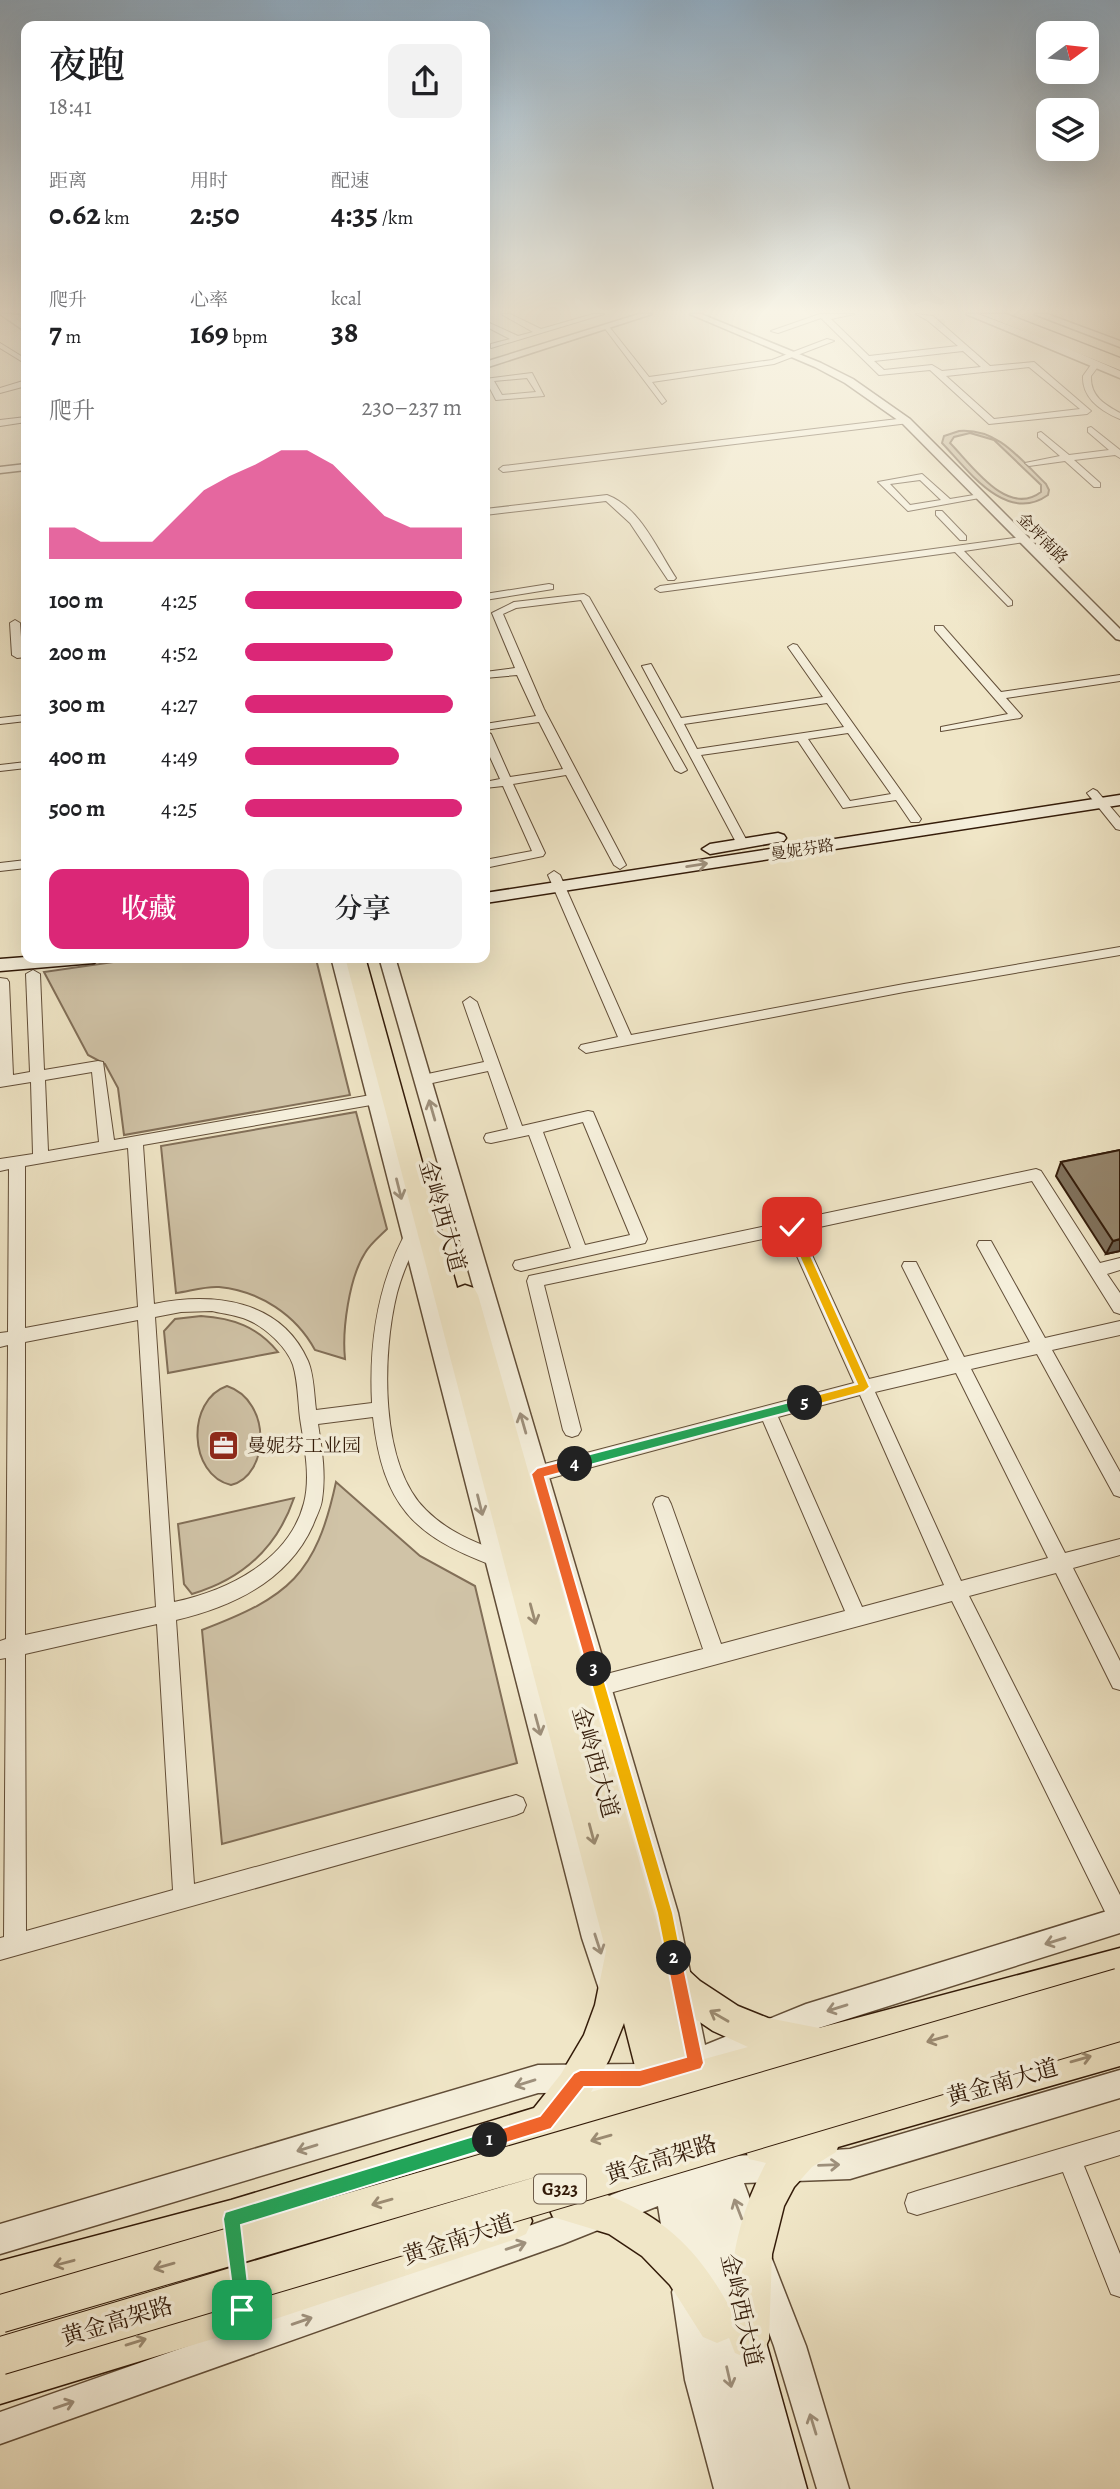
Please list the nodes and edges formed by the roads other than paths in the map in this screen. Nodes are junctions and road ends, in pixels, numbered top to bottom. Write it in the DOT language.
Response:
graph roads {
  1 [pos="829,430"];
  2 [pos="915,430"];
  3 [pos="1091,430"];
  4 [pos="1041,435"];
  5 [pos="1119,453"];
  6 [pos="1067,458"];
  7 [pos="1029,463"];
  8 [pos="21,468"];
  9 [pos="503,469"];
  10 [pos="0,470"];
  11 [pos="1097,485"];
  12 [pos="948,502"];
  13 [pos="985,502"];
  14 [pos="490,511"];
  15 [pos="939,513"];
  16 [pos="913,516"];
  17 [pos="963,538"];
  18 [pos="1022,540"];
  19 [pos="957,549"];
  20 [pos="671,578"];
  21 [pos="549,587"];
  22 [pos="660,589"];
  23 [pos="490,596"];
  24 [pos="1008,603"];
  25 [pos="21,623"];
  26 [pos="0,625"];
  27 [pos="939,628"];
  28 [pos="492,629"];
  29 [pos="505,633"];
  30 [pos="1120,636"];
  31 [pos="793,647"];
  32 [pos="21,655"];
  33 [pos="646,666"];
  34 [pos="521,671"];
  35 [pos="490,675"];
  36 [pos="1120,678"];
  37 [pos="999,696"];
  38 [pos="830,699"];
  39 [pos="544,718"];
  40 [pos="21,719"];
  41 [pos="0,721"];
  42 [pos="677,722"];
  43 [pos="490,726"];
  44 [pos="851,729"];
  45 [pos="945,729"];
  46 [pos="801,737"];
  47 [pos="490,746"];
  48 [pos="694,753"];
  49 [pos="21,766"];
  50 [pos="0,768"];
  51 [pos="681,770"];
  52 [pos="569,771"];
  53 [pos="504,781"];
  54 [pos="490,784"];
  55 [pos="1120,789"];
  56 [pos="899,796"];
  57 [pos="1097,798"];
  58 [pos="1120,800"];
  59 [pos="915,818"];
  60 [pos="1120,826"];
  61 [pos="742,843"];
  62 [pos="490,863"];
  63 [pos="21,865"];
  64 [pos="620,865"];
  65 [pos="0,867"];
  66 [pos="556,881"];
  67 [pos="490,886"];
  68 [pos="490,897"];
  69 [pos="1120,951"];
  70 [pos="21,952"];
  71 [pos="0,954"];
  72 [pos="61,963"];
  73 [pos="341,963"];
  74 [pos="356,963"];
  75 [pos="372,963"];
  76 [pos="389,963"];
  77 [pos="1,974"];
  78 [pos="33,974"];
  79 [pos="470,1002"];
  80 [pos="15,1020"];
  81 [pos="627,1041"];
  82 [pos="586,1048"];
  83 [pos="492,1065"];
  84 [pos="37,1076"];
  85 [pos="423,1080"];
  86 [pos="3,1081"];
  87 [pos="385,1098"];
  88 [pos="534,1128"];
  89 [pos="517,1132"];
  90 [pos="491,1138"];
  91 [pos="135,1141"];
  92 [pos="107,1146"];
  93 [pos="41,1157"];
  94 [pos="9,1163"];
  95 [pos="792,1227"];
  96 [pos="411,1238"];
  97 [pos="985,1245"];
  98 [pos="580,1252"];
  99 [pos="1120,1264"];
  100 [pos="521,1265"];
  101 [pos="909,1266"];
  102 [pos="1097,1270"];
  103 [pos="1120,1307"];
  104 [pos="146,1312"];
  105 [pos="1120,1328"];
  106 [pos="8,1339"];
  107 [pos="1041,1346"];
  108 [pos="960,1365"];
  109 [pos="864,1387"];
  110 [pos="381,1409"];
  111 [pos="768,1413"];
  112 [pos="309,1418"];
  113 [pos="572,1430"];
  114 [pos="527,1476"];
  115 [pos="1120,1489"];
  116 [pos="662,1504"];
  117 [pos="1120,1548"];
  118 [pos="494,1559"];
  119 [pos="1061,1564"];
  120 [pos="957,1592"];
  121 [pos="165,1613"];
  122 [pos="857,1618"];
  123 [pos="8,1649"];
  124 [pos="715,1655"];
  125 [pos="1120,1681"];
  126 [pos="587,1689"];
  127 [pos="516,1805"];
  128 [pos="184,1898"];
  129 [pos="1120,1919"];
  130 [pos="621,1941"];
  131 [pos="8,1947"];
  132 [pos="652,1958"];
  133 [pos="1120,1965"];
  134 [pos="1120,1987"];
  135 [pos="680,1988"];
  136 [pos="615,1994"];
  137 [pos="1120,2022"];
  138 [pos="763,2035"];
  139 [pos="832,2043"];
  140 [pos="1120,2048"];
  141 [pos="580,2079"];
  142 [pos="670,2079"];
  143 [pos="1120,2084"];
  144 [pos="545,2123"];
  145 [pos="858,2124"];
  146 [pos="1120,2143"];
  147 [pos="1069,2158"];
  148 [pos="784,2166"];
  149 [pos="695,2172"];
  150 [pos="917,2203"];
  151 [pos="566,2204"];
  152 [pos="604,2212"];
  153 [pos="231,2219"];
  154 [pos="0,2239"];
  155 [pos="754,2250"];
  156 [pos="683,2269"];
  157 [pos="0,2280"];
  158 [pos="1120,2285"];
  159 [pos="242,2310"];
  160 [pos="0,2314"];
  161 [pos="733,2331"];
  162 [pos="0,2356"];
  163 [pos="0,2384"];
  164 [pos="0,2428"];
  165 [pos="730,2489"];
  166 [pos="760,2489"];
  167 [pos="789,2489"];
  168 [pos="833,2489"];
  1 -- 9 [label="street"];
  2 -- 13 [label="street, 金坪南路"];
  3 -- 5 [label="street"];
  4 -- 6 [label="street"];
  5 -- 6 [label="street"];
  6 -- 7 [label="street"];
  6 -- 11 [label="street"];
  8 -- 10 [label="street"];
  12 -- 12 [label="street"];
  12 -- 13 [label="street"];
  13 -- 15 [label="street"];
  13 -- 18 [label="street, 金坪南路"];
  14 -- 20 [label="street"];
  15 -- 16 [label="street"];
  15 -- 17 [label="street"];
  18 -- 19 [label="street"];
  18 -- 30 [label="street, 金坪南路"];
  19 -- 22 [label="street"];
  19 -- 24 [label="street"];
  21 -- 23 [label="street"];
  25 -- 26 [label="street"];
  25 -- 32 [label="street"];
  27 -- 37 [label="street"];
  28 -- 29 [label="street"];
  29 -- 34 [label="street"];
  29 -- 51 [label="street"];
  31 -- 38 [label="street"];
  33 -- 42 [label="street"];
  34 -- 35 [label="street"];
  34 -- 39 [label="street"];
  36 -- 37 [label="street"];
  37 -- 45 [label="street"];
  38 -- 42 [label="street"];
  38 -- 44 [label="street"];
  39 -- 43 [label="street"];
  39 -- 52 [label="street"];
  40 -- 41 [label="street"];
  42 -- 48 [label="street"];
  44 -- 46 [label="street"];
  44 -- 56 [label="street"];
  46 -- 48 [label="street"];
  46 -- 56 [label="street"];
  47 -- 53 [label="street"];
  48 -- 61 [label="street"];
  49 -- 50 [label="street"];
  52 -- 53 [label="street"];
  52 -- 64 [label="street"];
  53 -- 54 [label="street"];
  53 -- 62 [label="street"];
  55 -- 57 [label="main road, 曼妮芬路"];
  56 -- 59 [label="street"];
  57 -- 58 [label="main road, 曼妮芬路"];
  57 -- 59 [label="main road, 曼妮芬路"];
  57 -- 60 [label="street"];
  66 -- 57 [label="main road, 曼妮芬路, one-way"];
  59 -- 61 [label="main road, 曼妮芬路"];
  61 -- 64 [label="main road, 曼妮芬路"];
  63 -- 65 [label="street"];
  64 -- 66 [label="main road, 曼妮芬路"];
  66 -- 67 [label="main road, 曼妮芬路"];
  66 -- 68 [label="main road, 曼妮芬路"];
  66 -- 81 [label="street"];
  69 -- 81 [label="street"];
  70 -- 71 [label="main road"];
  72 -- 77 [label="main road"];
  73 -- 87 [label="street"];
  74 -- 87 [label="main road, 金岭西大道"];
  75 -- 114 [label="main road, 金岭西大道"];
  76 -- 85 [label="street"];
  77 -- 80 [label="street"];
  78 -- 80 [label="street"];
  79 -- 83 [label="street"];
  80 -- 84 [label="street"];
  80 -- 86 [label="street"];
  81 -- 82 [label="street"];
  83 -- 85 [label="street"];
  83 -- 89 [label="street"];
  84 -- 86 [label="street"];
  84 -- 92 [label="street"];
  84 -- 93 [label="street"];
  114 -- 85 [label="street, one-way"];
  87 -- 91 [label="street"];
  87 -- 96 [label="street, one-way"];
  87 -- 130 [label="main road, 金岭西大道, one-way"];
  88 -- 89 [label="street"];
  88 -- 98 [label="street"];
  88 -- 98 [label="street"];
  89 -- 90 [label="street"];
  91 -- 92 [label="street"];
  91 -- 104 [label="street"];
  92 -- 93 [label="street"];
  93 -- 94 [label="street"];
  94 -- 106 [label="street"];
  95 -- 102 [label="street"];
  95 -- 109 [label="street"];
  95 -- 113 [label="street"];
  96 -- 110 [label="street"];
  96 -- 118 [label="street, one-way"];
  97 -- 107 [label="street"];
  98 -- 100 [label="street"];
  99 -- 102 [label="street"];
  101 -- 108 [label="street"];
  102 -- 103 [label="street"];
  104 -- 106 [label="street"];
  104 -- 112 [label="street"];
  104 -- 121 [label="street"];
  105 -- 107 [label="street"];
  106 -- 123 [label="street"];
  107 -- 108 [label="street"];
  107 -- 115 [label="street"];
  108 -- 109 [label="street"];
  108 -- 119 [label="street"];
  109 -- 111 [label="street"];
  109 -- 120 [label="street"];
  110 -- 112 [label="street"];
  110 -- 118 [label="street"];
  111 -- 114 [label="street"];
  111 -- 122 [label="street"];
  112 -- 121 [label="street"];
  114 -- 126 [label="main road, 金岭西大道"];
  116 -- 124 [label="street"];
  117 -- 119 [label="street"];
  118 -- 136 [label="street, one-way"];
  119 -- 120 [label="street"];
  119 -- 125 [label="street"];
  120 -- 122 [label="street"];
  120 -- 129 [label="street"];
  121 -- 123 [label="street"];
  121 -- 128 [label="street"];
  122 -- 124 [label="street"];
  123 -- 131 [label="street"];
  124 -- 126 [label="street"];
  126 -- 132 [label="main road, 金岭西大道"];
  126 -- 135 [label="street"];
  127 -- 128 [label="street"];
  128 -- 131 [label="street"];
  129 -- 138 [label="street, one-way"];
  130 -- 136 [label="main road"];
  130 -- 142 [label="main road, 金岭西大道"];
  132 -- 135 [label="main road"];
  132 -- 142 [label="main road, 金岭西大道"];
  133 -- 139 [label="main road"];
  134 -- 160 [label="main road, 黄金高架路 / G323, one-way, bridge"];
  138 -- 135 [label="main road, one-way"];
  135 -- 142 [label="street"];
  136 -- 141 [label="main road"];
  136 -- 142 [label="street"];
  137 -- 162 [label="main road, 黄金高架路 / G323, bridge"];
  138 -- 139 [label="main road"];
  138 -- 142 [label="street"];
  139 -- 142 [label="main road"];
  145 -- 140 [label="main road, 黄金南大道, one-way"];
  141 -- 142 [label="street"];
  141 -- 144 [label="main road"];
  141 -- 154 [label="street, one-way"];
  142 -- 144 [label="main road"];
  142 -- 149 [label="main road, 金岭西大道"];
  142 -- 149 [label="street"];
  148 -- 143 [label="street, one-way"];
  144 -- 153 [label="main road"];
  145 -- 148 [label="main road"];
  145 -- 149 [label="main road, 黄金南大道"];
  146 -- 147 [label="street"];
  147 -- 150 [label="street"];
  147 -- 158 [label="street"];
  148 -- 149 [label="street"];
  148 -- 155 [label="main road"];
  149 -- 151 [label="main road, 黄金南大道"];
  149 -- 152 [label="street"];
  155 -- 149 [label="street, one-way"];
  149 -- 156 [label="street"];
  149 -- 161 [label="main road, 金岭西大道"];
  151 -- 152 [label="main road"];
  151 -- 159 [label="main road, 黄金南大道"];
  152 -- 156 [label="main road"];
  164 -- 152 [label="street, one-way"];
  153 -- 157 [label="main road, one-way"];
  153 -- 159 [label="main road"];
  155 -- 161 [label="main road"];
  168 -- 155 [label="street, one-way"];
  156 -- 161 [label="main road"];
  156 -- 165 [label="street"];
  163 -- 159 [label="main road, 黄金南大道, one-way"];
  161 -- 166 [label="main road, 金岭西大道, one-way"];
  161 -- 167 [label="main road, 金岭西大道"];
}
